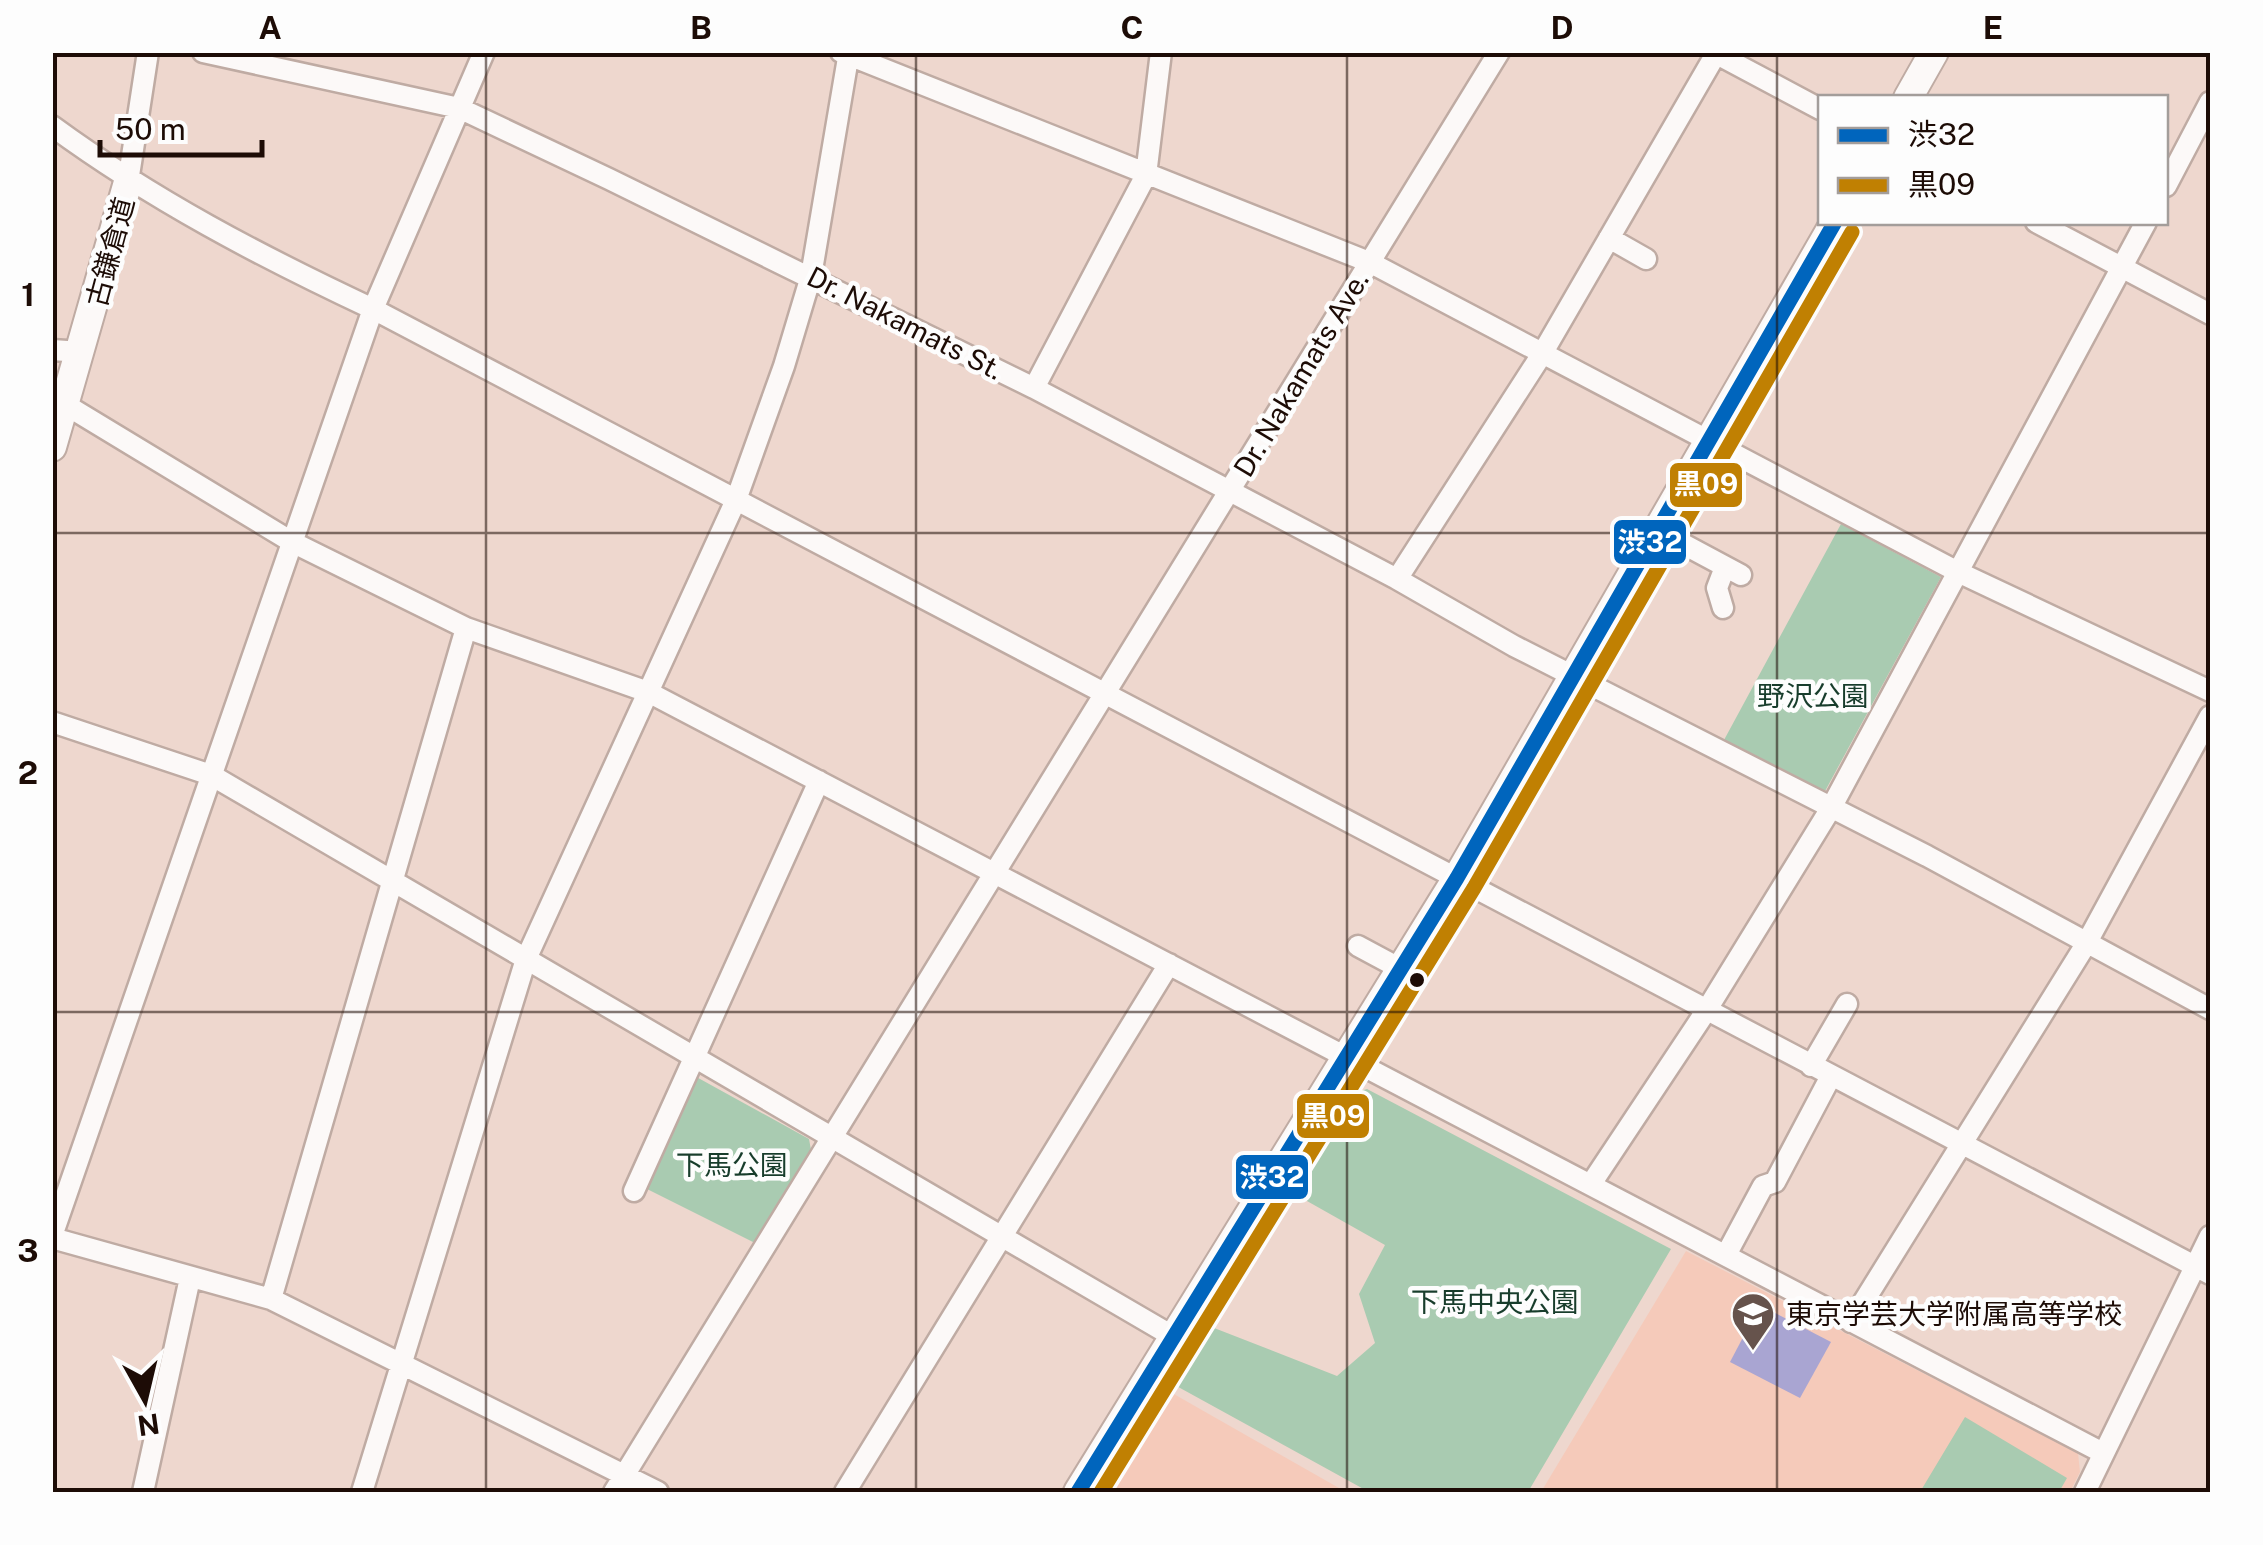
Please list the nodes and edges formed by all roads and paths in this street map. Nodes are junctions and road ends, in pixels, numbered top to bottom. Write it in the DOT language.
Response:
graph roads {
  1 [pos="148,52"];
  2 [pos="203,52"];
  3 [pos="484,52"];
  4 [pos="1162,52"];
  5 [pos="1499,52"];
  6 [pos="1934,52"];
  7 [pos="1716,53"];
  8 [pos="846,54"];
  9 [pos="1910,95"];
  10 [pos="2210,102"];
  11 [pos="1818,107"];
  12 [pos="458,108"];
  13 [pos="52,126"];
  14 [pos="1146,175"];
  15 [pos="128,182"];
  16 [pos="2168,182"];
  17 [pos="1833,225"];
  18 [pos="2042,225"];
  19 [pos="2144,225"];
  20 [pos="1609,238"];
  21 [pos="1646,259"];
  22 [pos="1368,262"];
  23 [pos="2121,268"];
  24 [pos="811,276"];
  25 [pos="373,308"];
  26 [pos="2210,314"];
  27 [pos="52,350"];
  28 [pos="82,352"];
  29 [pos="1542,354"];
  30 [pos="1034,388"];
  31 [pos="66,405"];
  32 [pos="1708,441"];
  33 [pos="52,447"];
  34 [pos="1229,494"];
  35 [pos="736,500"];
  36 [pos="1657,530"];
  37 [pos="292,542"];
  38 [pos="1960,573"];
  39 [pos="1397,579"];
  40 [pos="1723,608"];
  41 [pos="466,628"];
  42 [pos="1574,676"];
  43 [pos="2210,691"];
  44 [pos="648,692"];
  45 [pos="1105,696"];
  46 [pos="2210,716"];
  47 [pos="52,722"];
  48 [pos="210,775"];
  49 [pos="819,782"];
  50 [pos="1831,808"];
  51 [pos="995,873"];
  52 [pos="1457,878"];
  53 [pos="392,882"];
  54 [pos="2086,944"];
  55 [pos="1358,946"];
  56 [pos="526,959"];
  57 [pos="1169,964"];
  58 [pos="1400,968"];
  59 [pos="1847,1004"];
  60 [pos="2210,1009"];
  61 [pos="1706,1011"];
  62 [pos="693,1056"];
  63 [pos="1346,1056"];
  64 [pos="1811,1066"];
  65 [pos="1832,1076"];
  66 [pos="832,1137"];
  67 [pos="1960,1144"];
  68 [pos="1591,1184"];
  69 [pos="634,1191"];
  70 [pos="1003,1236"];
  71 [pos="2210,1236"];
  72 [pos="52,1237"];
  73 [pos="1726,1255"];
  74 [pos="2202,1270"];
  75 [pos="190,1278"];
  76 [pos="271,1299"];
  77 [pos="1850,1322"];
  78 [pos="1174,1337"];
  79 [pos="400,1364"];
  80 [pos="2103,1453"];
  81 [pos="619,1484"];
  82 [pos="143,1492"];
  83 [pos="362,1492"];
  84 [pos="658,1492"];
  85 [pos="844,1492"];
  86 [pos="1078,1492"];
  87 [pos="2085,1492"];
  1 -- 15 [label="street, 古鎌倉道"];
  2 -- 12 [label="street, Dr. Nakamats St."];
  3 -- 12 [label="street"];
  4 -- 14 [label="street"];
  5 -- 22 [label="street, Dr. Nakamats Ave."];
  6 -- 9 [label="street"];
  7 -- 11 [label="street"];
  7 -- 20 [label="street"];
  8 -- 14 [label="street"];
  8 -- 24 [label="street"];
  10 -- 16 [label="street"];
  12 -- 24 [label="street, Dr. Nakamats St."];
  12 -- 25 [label="street"];
  13 -- 15 [label="street"];
  14 -- 22 [label="street"];
  14 -- 30 [label="street"];
  15 -- 25 [label="street"];
  15 -- 28 [label="street, 古鎌倉道"];
  17 -- 32 [label="street"];
  18 -- 23 [label="street"];
  19 -- 23 [label="street"];
  20 -- 21 [label="street"];
  20 -- 29 [label="street"];
  22 -- 29 [label="street"];
  22 -- 34 [label="street, Dr. Nakamats Ave."];
  23 -- 26 [label="street"];
  23 -- 38 [label="street"];
  24 -- 30 [label="street, Dr. Nakamats St."];
  24 -- 35 [label="street"];
  25 -- 35 [label="street"];
  25 -- 37 [label="street"];
  27 -- 28 [label="street"];
  28 -- 31 [label="street, 古鎌倉道"];
  29 -- 32 [label="street"];
  29 -- 39 [label="street"];
  30 -- 34 [label="street, Dr. Nakamats St."];
  31 -- 33 [label="street, 古鎌倉道"];
  31 -- 37 [label="street"];
  32 -- 36 [label="street"];
  32 -- 38 [label="street"];
  34 -- 39 [label="street, Dr. Nakamats St."];
  34 -- 45 [label="street, Dr. Nakamats Ave."];
  35 -- 44 [label="street"];
  35 -- 45 [label="street"];
  36 -- 40 [label="street"];
  36 -- 42 [label="street"];
  37 -- 41 [label="street"];
  37 -- 48 [label="street"];
  38 -- 43 [label="street"];
  38 -- 50 [label="street"];
  39 -- 42 [label="street, Dr. Nakamats St."];
  41 -- 44 [label="street"];
  41 -- 53 [label="street"];
  42 -- 50 [label="street, Dr. Nakamats St."];
  42 -- 52 [label="street"];
  44 -- 49 [label="street"];
  44 -- 56 [label="street"];
  45 -- 51 [label="street, Dr. Nakamats Ave."];
  45 -- 52 [label="street"];
  46 -- 54 [label="street"];
  47 -- 48 [label="street"];
  48 -- 53 [label="street"];
  48 -- 72 [label="street"];
  49 -- 51 [label="street"];
  49 -- 62 [label="street"];
  50 -- 54 [label="street, Dr. Nakamats St."];
  50 -- 61 [label="street"];
  51 -- 57 [label="street"];
  51 -- 66 [label="street, Dr. Nakamats Ave."];
  52 -- 58 [label="street"];
  52 -- 61 [label="street"];
  53 -- 56 [label="street"];
  53 -- 76 [label="street"];
  54 -- 60 [label="street, Dr. Nakamats St."];
  54 -- 67 [label="street"];
  55 -- 58 [label="street"];
  56 -- 62 [label="street"];
  56 -- 79 [label="street"];
  57 -- 63 [label="street"];
  57 -- 70 [label="street"];
  58 -- 63 [label="street"];
  59 -- 64 [label="street"];
  61 -- 64 [label="street"];
  61 -- 68 [label="street"];
  62 -- 66 [label="street"];
  62 -- 69 [label="street"];
  63 -- 68 [label="street"];
  63 -- 78 [label="street"];
  64 -- 65 [label="street"];
  65 -- 67 [label="street"];
  65 -- 73 [label="street"];
  66 -- 70 [label="street"];
  66 -- 81 [label="street, Dr. Nakamats Ave."];
  67 -- 74 [label="street"];
  67 -- 77 [label="street"];
  68 -- 73 [label="street"];
  70 -- 78 [label="street"];
  70 -- 85 [label="street"];
  71 -- 74 [label="street"];
  72 -- 75 [label="street"];
  73 -- 77 [label="street"];
  74 -- 80 [label="street"];
  75 -- 76 [label="street"];
  75 -- 82 [label="street"];
  76 -- 79 [label="street"];
  77 -- 80 [label="street"];
  78 -- 86 [label="street"];
  79 -- 81 [label="street"];
  79 -- 83 [label="street"];
  80 -- 87 [label="street"];
  81 -- 84 [label="street"];
}
